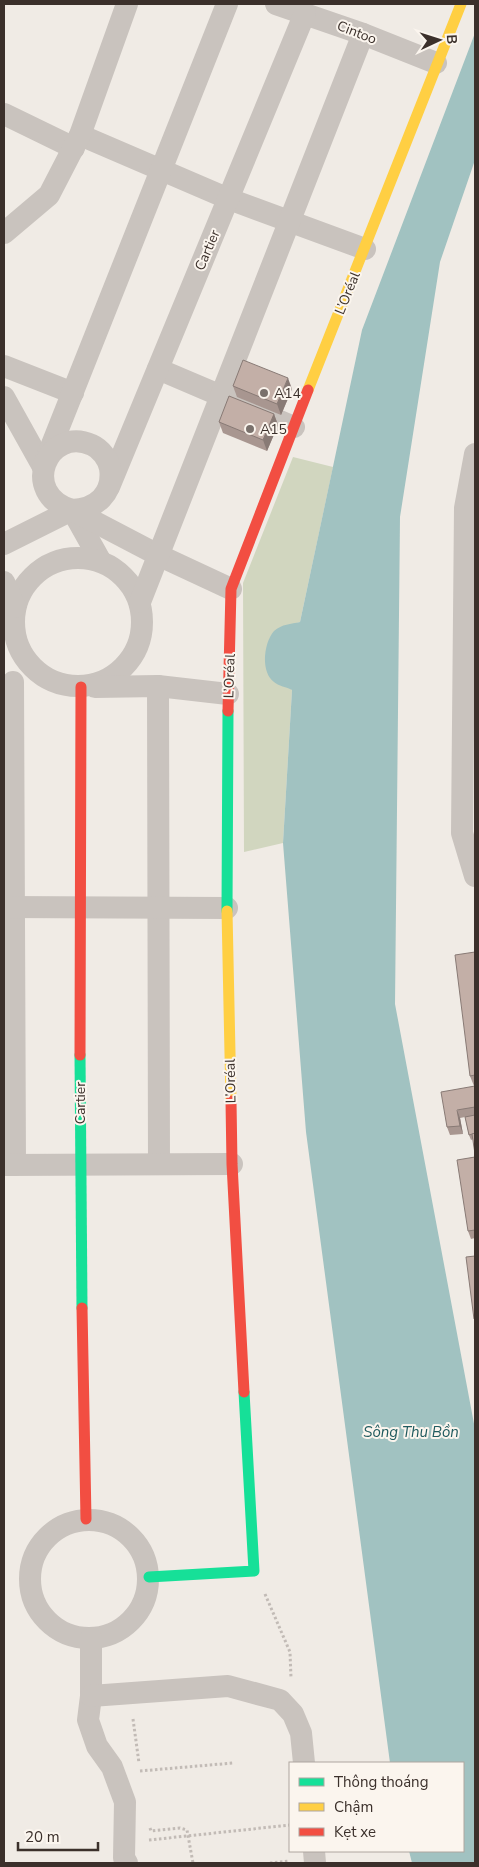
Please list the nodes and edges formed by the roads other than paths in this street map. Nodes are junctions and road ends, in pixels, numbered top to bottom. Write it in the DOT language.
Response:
graph roads {
  1 [pos="127,4"];
  2 [pos="227,4"];
  3 [pos="276,4"];
  4 [pos="461,4"];
  5 [pos="305,12"];
  6 [pos="363,34"];
  7 [pos="436,63"];
  8 [pos="4,114"];
  9 [pos="77,142"];
  10 [pos="162,171"];
  11 [pos="229,199"];
  12 [pos="290,220"];
  13 [pos="4,233"];
  14 [pos="365,249"];
  15 [pos="4,366"];
  16 [pos="158,369"];
  17 [pos="72,393"];
  18 [pos="221,395"];
  19 [pos="4,397"];
  20 [pos="294,427"];
  21 [pos="475,454"];
  22 [pos="43,467"];
  23 [pos="108,487"];
  24 [pos="470,508"];
  25 [pos="72,510"];
  26 [pos="4,544"];
  27 [pos="158,555"];
  28 [pos="100,560"];
  29 [pos="4,582"];
  30 [pos="231,589"];
  31 [pos="140,602"];
  32 [pos="15,607"];
  33 [pos="8,682"];
  34 [pos="158,686"];
  35 [pos="81,687"];
  36 [pos="228,694"];
  37 [pos="475,876"];
  38 [pos="158,906"];
  39 [pos="9,907"];
  40 [pos="81,908"];
  41 [pos="227,908"];
  42 [pos="159,1163"];
  43 [pos="80,1164"];
  44 [pos="232,1164"];
  45 [pos="9,1165"];
  46 [pos="86,1519"];
  47 [pos="149,1577"];
  48 [pos="91,1638"];
  49 [pos="91,1696"];
  50 [pos="304,1762"];
  51 [pos="126,1853"];
  1 -- 9 [label="street"];
  2 -- 10 [label="street"];
  3 -- 5 [label="street, Cintoo"];
  4 -- 7 [label="street, L’Oréal"];
  5 -- 6 [label="street, Cintoo"];
  5 -- 11 [label="street, Cartier"];
  6 -- 7 [label="street, Cintoo"];
  6 -- 12 [label="street"];
  7 -- 14 [label="street, L’Oréal"];
  8 -- 9 [label="street"];
  9 -- 10 [label="street"];
  9 -- 13 [label="street"];
  10 -- 11 [label="street"];
  10 -- 17 [label="street"];
  11 -- 12 [label="street"];
  11 -- 16 [label="street, Cartier"];
  12 -- 14 [label="street"];
  12 -- 18 [label="street"];
  14 -- 20 [label="street, L’Oréal"];
  15 -- 17 [label="street"];
  16 -- 18 [label="street"];
  16 -- 23 [label="street, Cartier"];
  17 -- 22 [label="street"];
  18 -- 20 [label="street"];
  18 -- 27 [label="street"];
  19 -- 22 [label="street"];
  20 -- 30 [label="street, L’Oréal"];
  21 -- 24 [label="street"];
  22 -- 23 [label="street"];
  22 -- 25 [label="street"];
  23 -- 25 [label="street"];
  24 -- 37 [label="street"];
  25 -- 26 [label="street"];
  25 -- 27 [label="street"];
  25 -- 28 [label="street"];
  27 -- 30 [label="street"];
  27 -- 31 [label="street"];
  28 -- 31 [label="street"];
  28 -- 32 [label="street"];
  29 -- 32 [label="street"];
  30 -- 36 [label="street, L’Oréal"];
  31 -- 35 [label="street"];
  32 -- 35 [label="street"];
  33 -- 35 [label="street"];
  33 -- 39 [label="street"];
  34 -- 35 [label="street"];
  34 -- 36 [label="street"];
  34 -- 38 [label="street"];
  35 -- 40 [label="street, Cartier"];
  36 -- 41 [label="street, L’Oréal"];
  38 -- 40 [label="street"];
  38 -- 41 [label="street"];
  38 -- 42 [label="street"];
  39 -- 40 [label="street"];
  39 -- 45 [label="street"];
  40 -- 43 [label="street, Cartier"];
  41 -- 44 [label="street, L’Oréal"];
  42 -- 43 [label="street"];
  42 -- 44 [label="street"];
  43 -- 45 [label="street"];
  43 -- 46 [label="street, Cartier"];
  44 -- 47 [label="street, L’Oréal"];
  46 -- 47 [label="street"];
  46 -- 48 [label="street"];
  47 -- 48 [label="street"];
  48 -- 49 [label="street"];
  49 -- 50 [label="street"];
  49 -- 51 [label="street"];
}
